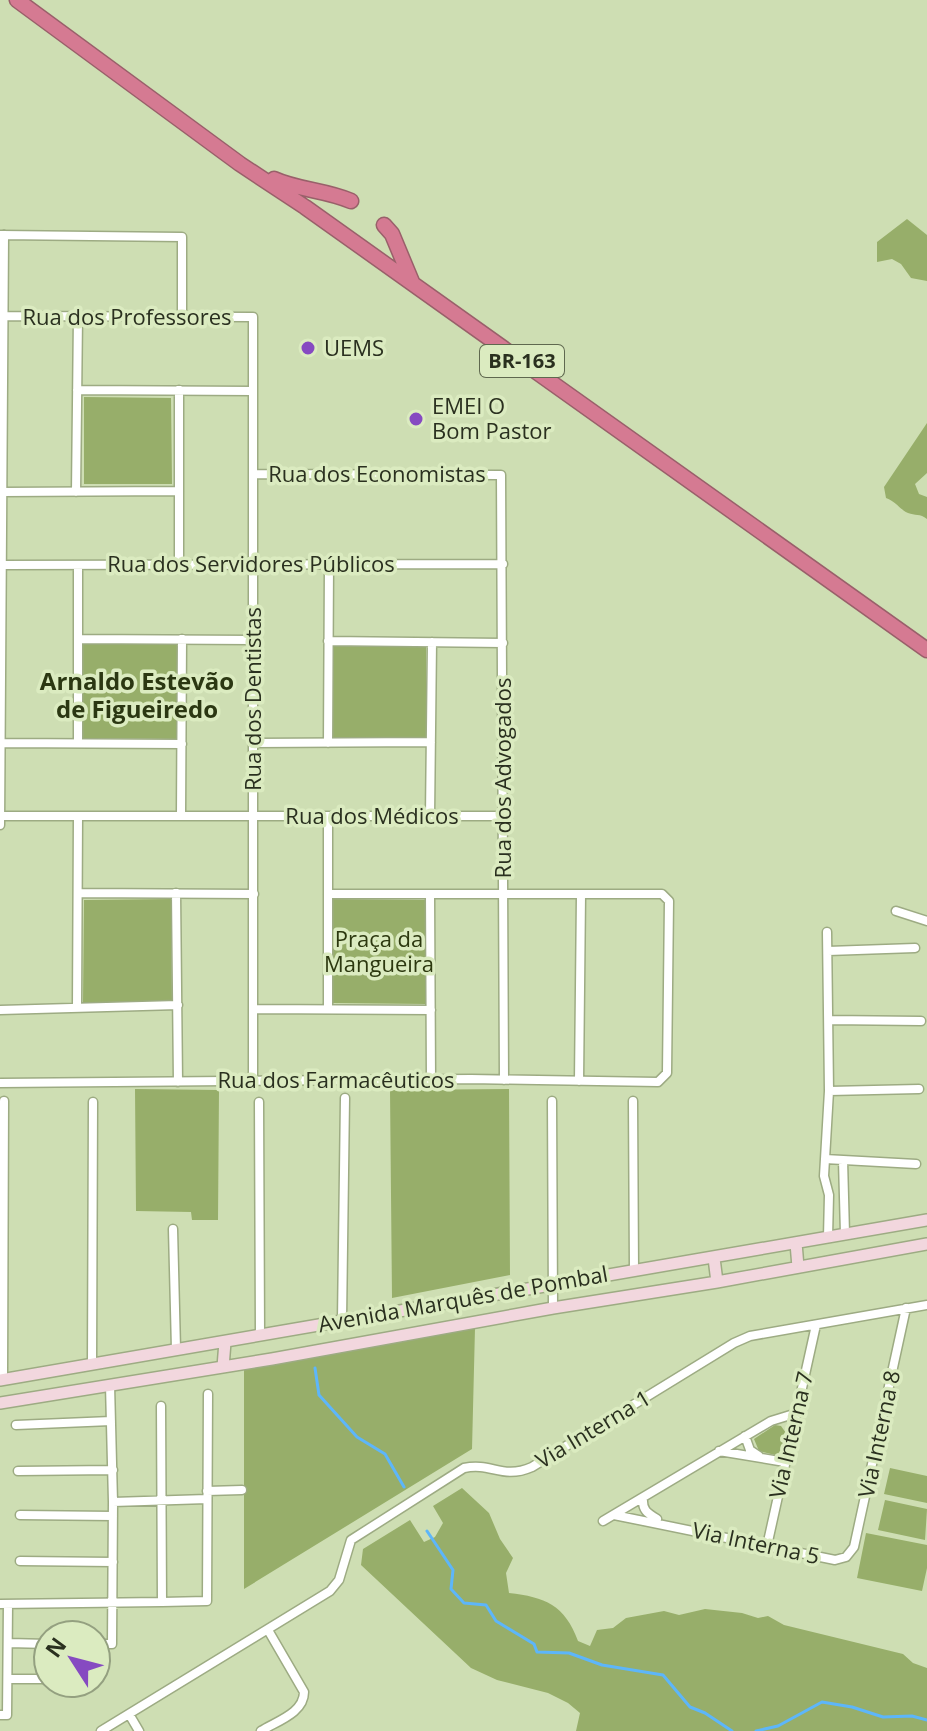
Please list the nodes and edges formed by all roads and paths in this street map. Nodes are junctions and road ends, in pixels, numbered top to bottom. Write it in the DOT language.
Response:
graph roads {
  1 [pos="17,0"];
  2 [pos="240,164"];
  3 [pos="351,201"];
  4 [pos="384,225"];
  5 [pos="2,235"];
  6 [pos="413,284"];
  7 [pos="2,316"];
  8 [pos="78,316"];
  9 [pos="182,317"];
  10 [pos="253,317"];
  11 [pos="2,390"];
  12 [pos="77,390"];
  13 [pos="179,390"];
  14 [pos="253,391"];
  15 [pos="253,474"];
  16 [pos="501,475"];
  17 [pos="179,491"];
  18 [pos="2,492"];
  19 [pos="76,492"];
  20 [pos="329,564"];
  21 [pos="503,564"];
  22 [pos="1,565"];
  23 [pos="78,565"];
  24 [pos="179,565"];
  25 [pos="253,565"];
  26 [pos="1,639"];
  27 [pos="78,639"];
  28 [pos="182,639"];
  29 [pos="253,640"];
  30 [pos="328,641"];
  31 [pos="432,642"];
  32 [pos="503,643"];
  33 [pos="927,650"];
  34 [pos="431,742"];
  35 [pos="1,743"];
  36 [pos="78,743"];
  37 [pos="253,743"];
  38 [pos="328,743"];
  39 [pos="182,744"];
  40 [pos="0,816"];
  41 [pos="78,816"];
  42 [pos="181,816"];
  43 [pos="253,816"];
  44 [pos="328,816"];
  45 [pos="430,816"];
  46 [pos="504,816"];
  47 [pos="0,825"];
  48 [pos="78,893"];
  49 [pos="176,893"];
  50 [pos="254,894"];
  51 [pos="328,894"];
  52 [pos="430,894"];
  53 [pos="503,895"];
  54 [pos="581,895"];
  55 [pos="896,911"];
  56 [pos="927,921"];
  57 [pos="827,932"];
  58 [pos="915,948"];
  59 [pos="828,951"];
  60 [pos="178,1005"];
  61 [pos="77,1007"];
  62 [pos="253,1009"];
  63 [pos="328,1009"];
  64 [pos="0,1010"];
  65 [pos="431,1010"];
  66 [pos="829,1020"];
  67 [pos="921,1021"];
  68 [pos="431,1080"];
  69 [pos="504,1080"];
  70 [pos="253,1081"];
  71 [pos="579,1081"];
  72 [pos="178,1082"];
  73 [pos="0,1083"];
  74 [pos="919,1089"];
  75 [pos="829,1091"];
  76 [pos="345,1098"];
  77 [pos="4,1101"];
  78 [pos="552,1101"];
  79 [pos="633,1101"];
  80 [pos="93,1102"];
  81 [pos="259,1102"];
  82 [pos="825,1159"];
  83 [pos="843,1160"];
  84 [pos="916,1164"];
  85 [pos="927,1220"];
  86 [pos="173,1229"];
  87 [pos="845,1234"];
  88 [pos="828,1237"];
  89 [pos="796,1243"];
  90 [pos="927,1244"];
  91 [pos="714,1258"];
  92 [pos="798,1267"];
  93 [pos="634,1271"];
  94 [pos="717,1282"];
  95 [pos="552,1285"];
  96 [pos="927,1305"];
  97 [pos="553,1308"];
  98 [pos="906,1308"];
  99 [pos="342,1320"];
  100 [pos="816,1325"];
  101 [pos="260,1334"];
  102 [pos="225,1342"];
  103 [pos="176,1349"];
  104 [pos="92,1364"];
  105 [pos="223,1367"];
  106 [pos="1,1380"];
  107 [pos="110,1385"];
  108 [pos="208,1394"];
  109 [pos="0,1403"];
  110 [pos="161,1406"];
  111 [pos="797,1413"];
  112 [pos="111,1421"];
  113 [pos="16,1425"];
  114 [pos="745,1436"];
  115 [pos="719,1451"];
  116 [pos="763,1458"];
  117 [pos="785,1462"];
  118 [pos="113,1470"];
  119 [pos="18,1471"];
  120 [pos="242,1490"];
  121 [pos="207,1495"];
  122 [pos="643,1498"];
  123 [pos="161,1500"];
  124 [pos="113,1502"];
  125 [pos="20,1515"];
  126 [pos="614,1515"];
  127 [pos="113,1516"];
  128 [pos="603,1521"];
  129 [pos="664,1523"];
  130 [pos="767,1546"];
  131 [pos="846,1557"];
  132 [pos="20,1561"];
  133 [pos="113,1562"];
  134 [pos="112,1602"];
  135 [pos="162,1602"];
  136 [pos="4,1604"];
  137 [pos="112,1619"];
  138 [pos="268,1630"];
  139 [pos="9,1643"];
  140 [pos="32,1644"];
  141 [pos="8,1679"];
  142 [pos="32,1679"];
  143 [pos="129,1714"];
  144 [pos="0,1715"];
  145 [pos="101,1731"];
  146 [pos="139,1731"];
  147 [pos="261,1731"];
  1 -- 2 [label="highway, BR-163"];
  2 -- 3 [label="highway"];
  2 -- 6 [label="highway, BR-163"];
  4 -- 6 [label="highway"];
  5 -- 7 [label="street"];
  5 -- 9 [label="street"];
  6 -- 33 [label="highway, BR-163"];
  7 -- 8 [label="street, Rua dos Professores"];
  7 -- 11 [label="street"];
  8 -- 9 [label="street, Rua dos Professores"];
  8 -- 12 [label="street"];
  9 -- 10 [label="street, Rua dos Professores"];
  10 -- 14 [label="street, Rua dos Dentistas"];
  11 -- 18 [label="street"];
  12 -- 13 [label="street"];
  12 -- 19 [label="street"];
  13 -- 14 [label="street"];
  13 -- 17 [label="street"];
  14 -- 15 [label="street, Rua dos Dentistas"];
  15 -- 16 [label="street, Rua dos Economistas"];
  15 -- 25 [label="street, Rua dos Dentistas"];
  16 -- 21 [label="street, Rua dos Advogados"];
  17 -- 19 [label="street"];
  17 -- 24 [label="street"];
  18 -- 19 [label="street"];
  18 -- 22 [label="street"];
  20 -- 21 [label="street, Rua dos Servidores Públicos"];
  20 -- 25 [label="street, Rua dos Servidores Públicos"];
  20 -- 30 [label="street"];
  21 -- 32 [label="street, Rua dos Advogados"];
  22 -- 23 [label="street, Rua dos Servidores Públicos"];
  22 -- 26 [label="street"];
  23 -- 24 [label="street, Rua dos Servidores Públicos"];
  23 -- 27 [label="street"];
  24 -- 25 [label="street, Rua dos Servidores Públicos"];
  25 -- 29 [label="street, Rua dos Dentistas"];
  26 -- 35 [label="street"];
  27 -- 28 [label="street"];
  27 -- 36 [label="street"];
  28 -- 29 [label="street"];
  28 -- 39 [label="street"];
  29 -- 37 [label="street, Rua dos Dentistas"];
  30 -- 31 [label="street"];
  30 -- 38 [label="street"];
  31 -- 32 [label="street"];
  31 -- 34 [label="street"];
  32 -- 46 [label="street, Rua dos Advogados"];
  34 -- 38 [label="street"];
  34 -- 45 [label="street"];
  35 -- 36 [label="street"];
  35 -- 40 [label="street"];
  36 -- 39 [label="street"];
  37 -- 38 [label="street"];
  37 -- 43 [label="street, Rua dos Dentistas"];
  39 -- 42 [label="street"];
  40 -- 41 [label="street, Rua dos Médicos"];
  40 -- 47 [label="street"];
  41 -- 42 [label="street, Rua dos Médicos"];
  41 -- 48 [label="street"];
  42 -- 43 [label="street, Rua dos Médicos"];
  43 -- 44 [label="street, Rua dos Médicos"];
  43 -- 50 [label="street, Rua dos Dentistas"];
  44 -- 45 [label="street, Rua dos Médicos"];
  44 -- 51 [label="street"];
  45 -- 46 [label="street, Rua dos Médicos"];
  46 -- 53 [label="street, Rua dos Advogados"];
  48 -- 49 [label="street"];
  48 -- 61 [label="street"];
  49 -- 50 [label="street"];
  49 -- 60 [label="street"];
  50 -- 62 [label="street, Rua dos Dentistas"];
  51 -- 52 [label="street"];
  51 -- 63 [label="street"];
  52 -- 53 [label="street"];
  52 -- 65 [label="street"];
  53 -- 54 [label="street"];
  53 -- 69 [label="street, Rua dos Advogados"];
  54 -- 71 [label="street"];
  54 -- 71 [label="street, Rua dos Farmacêuticos"];
  55 -- 56 [label="street"];
  57 -- 59 [label="street"];
  58 -- 59 [label="street"];
  59 -- 66 [label="street"];
  60 -- 61 [label="street"];
  60 -- 72 [label="street"];
  61 -- 64 [label="street"];
  62 -- 63 [label="street"];
  62 -- 70 [label="street, Rua dos Dentistas"];
  63 -- 65 [label="street"];
  65 -- 68 [label="street"];
  66 -- 67 [label="street"];
  66 -- 75 [label="street"];
  68 -- 69 [label="street, Rua dos Farmacêuticos"];
  68 -- 70 [label="street, Rua dos Farmacêuticos"];
  69 -- 71 [label="street, Rua dos Farmacêuticos"];
  70 -- 72 [label="street, Rua dos Farmacêuticos"];
  72 -- 73 [label="street, Rua dos Farmacêuticos"];
  74 -- 75 [label="street"];
  75 -- 82 [label="street"];
  76 -- 99 [label="street"];
  77 -- 106 [label="street"];
  78 -- 95 [label="street"];
  79 -- 93 [label="street"];
  80 -- 104 [label="street"];
  81 -- 101 [label="street"];
  82 -- 83 [label="street"];
  82 -- 88 [label="street"];
  83 -- 84 [label="street"];
  83 -- 87 [label="street"];
  85 -- 87 [label="main road, Avenida Marquês de Pombal"];
  86 -- 103 [label="street"];
  87 -- 88 [label="main road, Avenida Marquês de Pombal"];
  88 -- 89 [label="main road, Avenida Marquês de Pombal"];
  89 -- 91 [label="main road, Avenida Marquês de Pombal"];
  89 -- 92 [label="main road"];
  90 -- 92 [label="main road, Avenida Marquês de Pombal"];
  91 -- 93 [label="main road, Avenida Marquês de Pombal"];
  91 -- 94 [label="main road"];
  92 -- 94 [label="main road, Avenida Marquês de Pombal"];
  93 -- 95 [label="main road, Avenida Marquês de Pombal"];
  94 -- 97 [label="main road, Avenida Marquês de Pombal"];
  95 -- 97 [label="street"];
  95 -- 99 [label="main road, Avenida Marquês de Pombal"];
  96 -- 98 [label="street, Via Interna 1"];
  97 -- 105 [label="main road, Avenida Marquês de Pombal"];
  98 -- 100 [label="street, Via Interna 1"];
  98 -- 131 [label="street, Via Interna 8"];
  99 -- 101 [label="main road, Avenida Marquês de Pombal"];
  100 -- 111 [label="street, Via Interna 7"];
  100 -- 138 [label="street, Via Interna 1"];
  101 -- 102 [label="main road, Avenida Marquês de Pombal"];
  102 -- 103 [label="main road, Avenida Marquês de Pombal"];
  102 -- 105 [label="main road"];
  103 -- 104 [label="main road, Avenida Marquês de Pombal"];
  104 -- 106 [label="main road, Avenida Marquês de Pombal"];
  105 -- 107 [label="main road, Avenida Marquês de Pombal"];
  107 -- 109 [label="main road, Avenida Marquês de Pombal"];
  107 -- 112 [label="street"];
  108 -- 121 [label="street"];
  110 -- 123 [label="street"];
  111 -- 114 [label="street"];
  111 -- 117 [label="street, Via Interna 7"];
  112 -- 113 [label="street"];
  112 -- 118 [label="street"];
  114 -- 115 [label="street"];
  114 -- 116 [label="street"];
  115 -- 116 [label="street"];
  115 -- 122 [label="street"];
  116 -- 117 [label="street"];
  117 -- 130 [label="street, Via Interna 7"];
  118 -- 119 [label="street"];
  118 -- 124 [label="street"];
  120 -- 121 [label="street"];
  121 -- 123 [label="street"];
  121 -- 135 [label="street"];
  122 -- 126 [label="street"];
  122 -- 129 [label="street, Via Interna 5"];
  123 -- 124 [label="street"];
  123 -- 135 [label="street"];
  124 -- 127 [label="street"];
  125 -- 127 [label="street"];
  126 -- 128 [label="street"];
  126 -- 129 [label="street, Via Interna 5"];
  127 -- 133 [label="street"];
  129 -- 130 [label="street, Via Interna 5"];
  130 -- 131 [label="street, Via Interna 5"];
  132 -- 133 [label="street"];
  133 -- 134 [label="street"];
  134 -- 135 [label="street"];
  134 -- 136 [label="street"];
  134 -- 137 [label="street"];
  136 -- 139 [label="street"];
  138 -- 143 [label="street, Via Interna 1"];
  138 -- 147 [label="street"];
  139 -- 140 [label="street"];
  139 -- 141 [label="street"];
  141 -- 142 [label="street"];
  141 -- 144 [label="street"];
  143 -- 145 [label="street, Via Interna 1"];
  143 -- 146 [label="street"];
}
